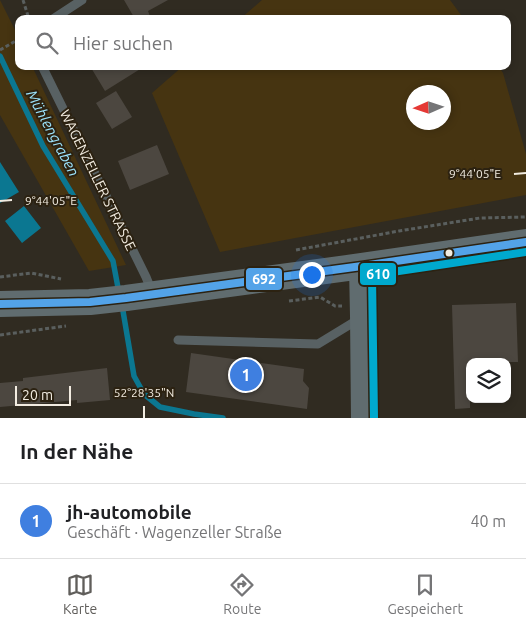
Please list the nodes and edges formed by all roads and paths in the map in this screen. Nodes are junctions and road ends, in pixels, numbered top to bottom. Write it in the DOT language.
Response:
graph roads {
  1 [pos="23,0"];
  2 [pos="82,0"];
  3 [pos="28,15"];
  4 [pos="59,15"];
  5 [pos="15,41"];
  6 [pos="0,50"];
  7 [pos="44,70"];
  8 [pos="526,217"];
  9 [pos="399,231"];
  10 [pos="526,242"];
  11 [pos="362,266"];
  12 [pos="153,295"];
  13 [pos="110,300"];
  14 [pos="282,301"];
  15 [pos="0,304"];
  16 [pos="363,311"];
  17 [pos="0,322"];
  18 [pos="69,326"];
  19 [pos="0,335"];
  20 [pos="178,340"];
  21 [pos="364,418"];
  1 -- 3 [label="path"];
  2 -- 4 [label="lane"];
  5 -- 6 [label="path"];
  7 -- 12 [label="lane, WAGENZELLER STRASSE"];
  8 -- 9 [label="path"];
  10 -- 11 [label="main road"];
  11 -- 12 [label="main road"];
  11 -- 16 [label="main road"];
  12 -- 13 [label="main road"];
  13 -- 15 [label="main road"];
  13 -- 17 [label="main road"];
  14 -- 16 [label="path"];
  16 -- 20 [label="lane"];
  16 -- 21 [label="main road"];
  18 -- 19 [label="path"];
}
